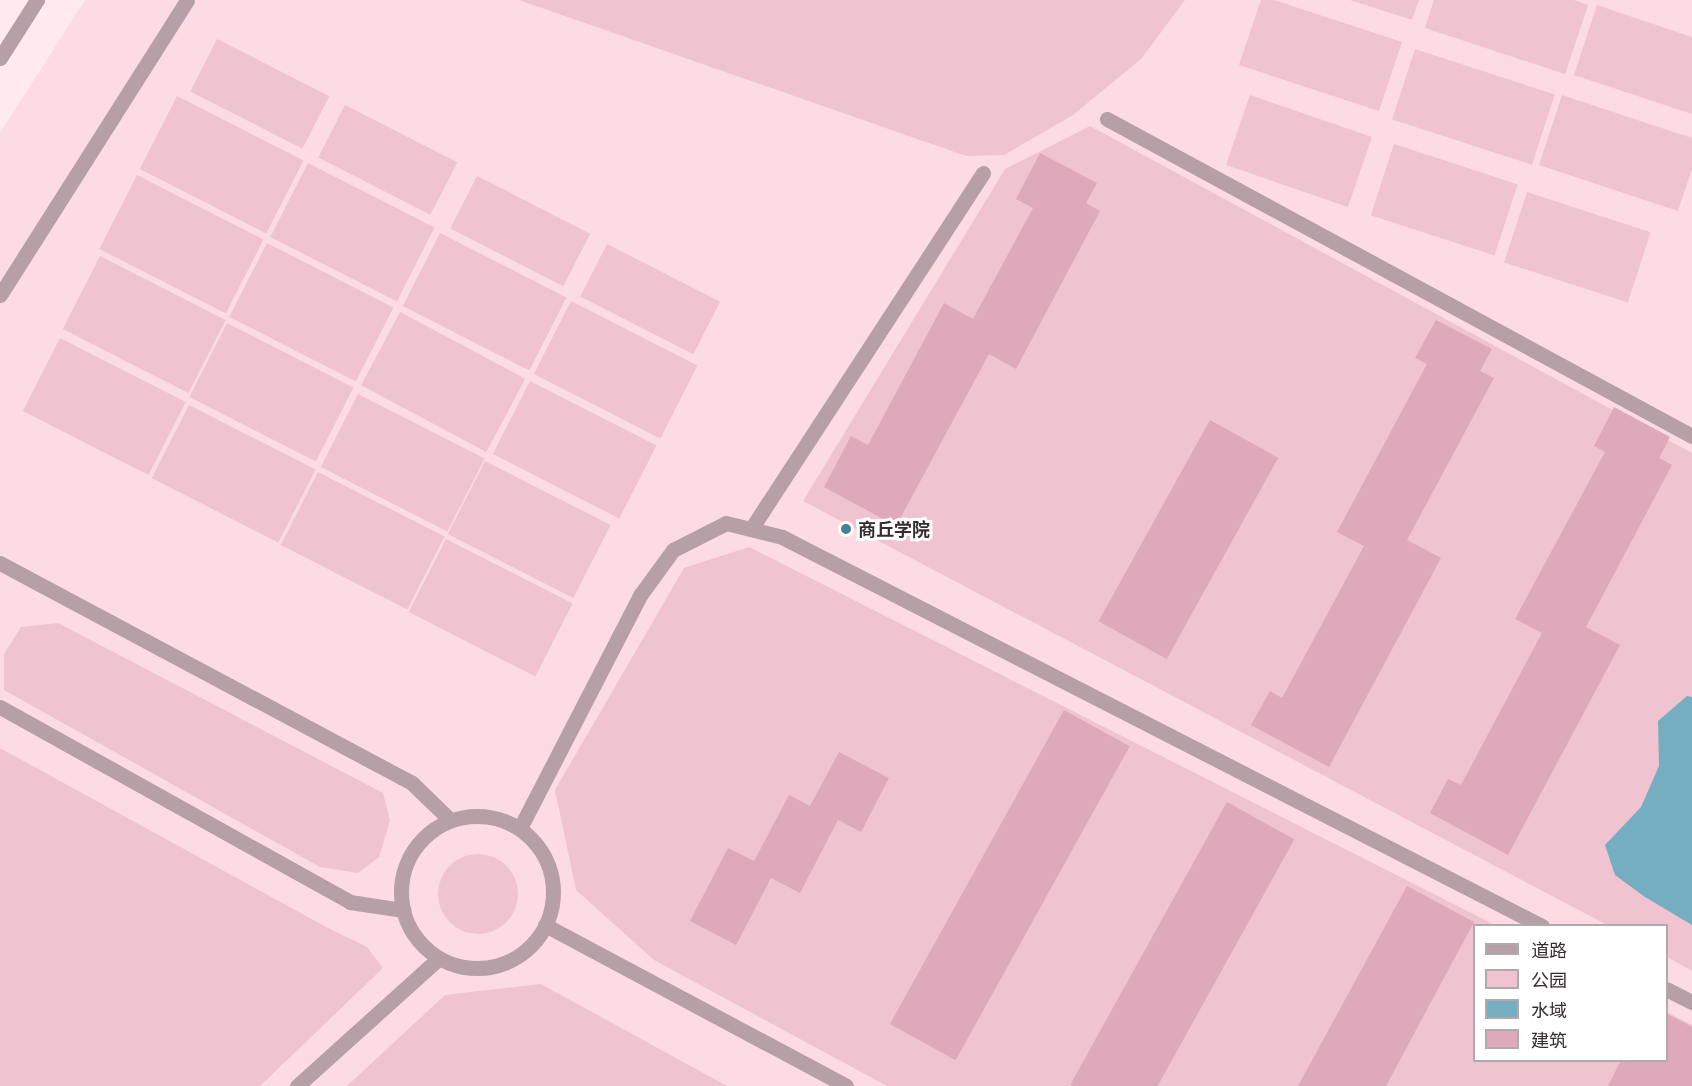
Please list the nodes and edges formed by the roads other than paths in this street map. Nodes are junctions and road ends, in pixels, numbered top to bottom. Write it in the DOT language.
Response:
graph roads {
  1 [pos="37,0"];
  2 [pos="187,0"];
  3 [pos="0,58"];
  4 [pos="1107,119"];
  5 [pos="983,173"];
  6 [pos="0,295"];
  7 [pos="1692,436"];
  8 [pos="751,529"];
  9 [pos="0,563"];
  10 [pos="0,707"];
  11 [pos="450,820"];
  12 [pos="520,828"];
  13 [pos="403,910"];
  14 [pos="1538,924"];
  15 [pos="545,926"];
  16 [pos="439,958"];
  17 [pos="1668,990"];
  18 [pos="1692,1002"];
  19 [pos="297,1086"];
  20 [pos="846,1086"];
  1 -- 3 [label="street"];
  2 -- 6 [label="street"];
  4 -- 7 [label="street"];
  5 -- 8 [label="street"];
  8 -- 12 [label="street"];
  8 -- 14 [label="street"];
  9 -- 11 [label="street"];
  10 -- 13 [label="street"];
  11 -- 12 [label="street"];
  11 -- 13 [label="street"];
  12 -- 15 [label="street"];
  13 -- 16 [label="street"];
  15 -- 16 [label="street"];
  15 -- 20 [label="street"];
  16 -- 19 [label="street"];
  17 -- 18 [label="street"];
}
